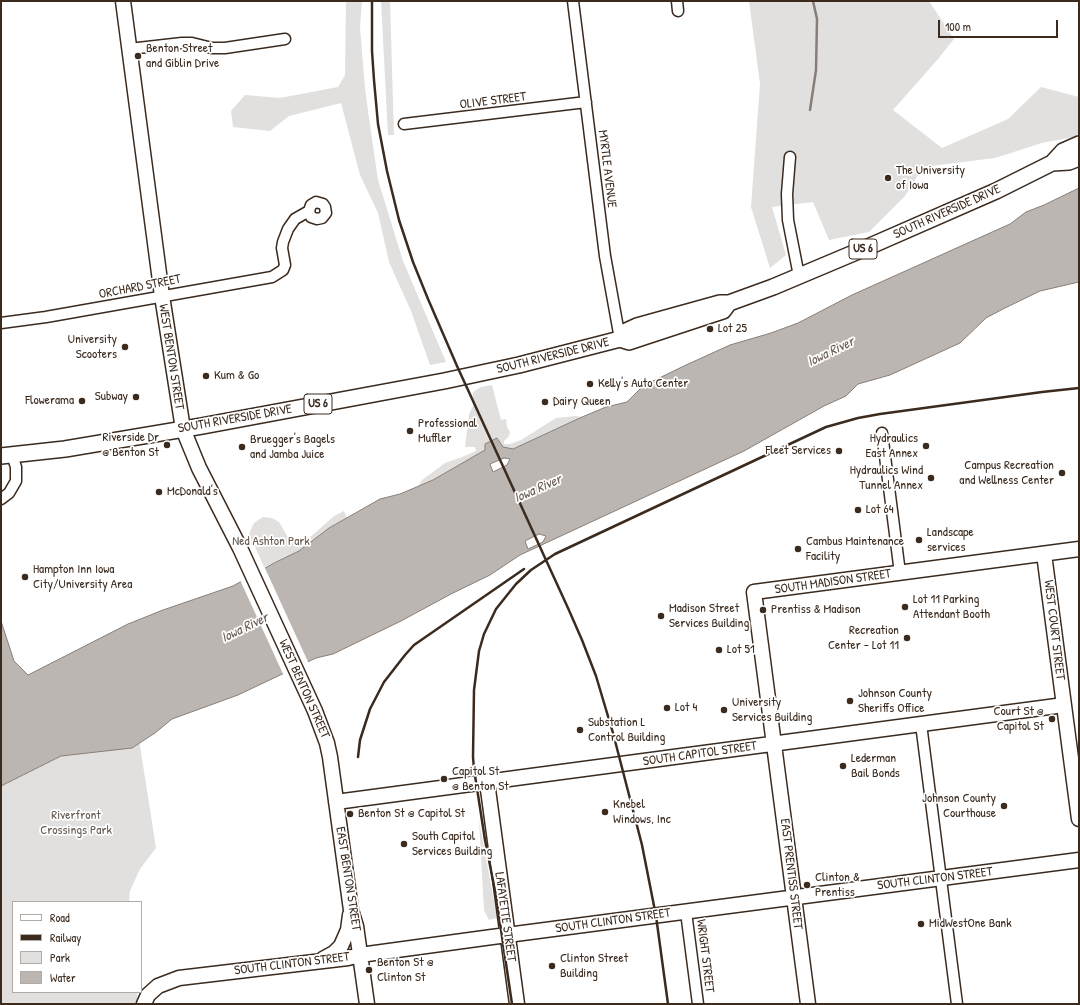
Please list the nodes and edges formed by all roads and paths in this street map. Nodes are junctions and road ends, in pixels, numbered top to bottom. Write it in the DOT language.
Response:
graph roads {
  1 [pos="123,1"];
  2 [pos="573,1"];
  3 [pos="285,39"];
  4 [pos="129,49"];
  5 [pos="586,102"];
  6 [pos="404,124"];
  7 [pos="1079,144"];
  8 [pos="790,157"];
  9 [pos="1079,158"];
  10 [pos="1052,163"];
  11 [pos="309,211"];
  12 [pos="799,276"];
  13 [pos="162,296"];
  14 [pos="1,321"];
  15 [pos="620,339"];
  16 [pos="183,429"];
  17 [pos="882,433"];
  18 [pos="5,457"];
  19 [pos="1,499"];
  20 [pos="1079,550"];
  21 [pos="1044,554"];
  22 [pos="900,573"];
  23 [pos="754,592"];
  24 [pos="1064,705"];
  25 [pos="921,724"];
  26 [pos="774,744"];
  27 [pos="487,782"];
  28 [pos="336,802"];
  29 [pos="1079,819"];
  30 [pos="1079,860"];
  31 [pos="941,878"];
  32 [pos="795,898"];
  33 [pos="352,910"];
  34 [pos="686,912"];
  35 [pos="508,935"];
  36 [pos="360,955"];
  37 [pos="319,961"];
  38 [pos="144,1004"];
  39 [pos="367,1004"];
  40 [pos="517,1004"];
  41 [pos="698,1004"];
  42 [pos="808,1004"];
  43 [pos="957,1004"];
  1 -- 4 [label="street, WEST BENTON STREET"];
  2 -- 5 [label="street, MYRTLE AVENUE"];
  3 -- 4 [label="street"];
  4 -- 13 [label="street, WEST BENTON STREET"];
  5 -- 6 [label="street, OLIVE STREET"];
  5 -- 15 [label="street, MYRTLE AVENUE"];
  7 -- 10 [label="main road, SOUTH RIVERSIDE DRIVE / US 6"];
  8 -- 12 [label="street"];
  9 -- 10 [label="main road, SOUTH RIVERSIDE DRIVE / US 6"];
  10 -- 12 [label="main road, SOUTH RIVERSIDE DRIVE / US 6"];
  11 -- 13 [label="street, ORCHARD STREET"];
  12 -- 15 [label="main road, SOUTH RIVERSIDE DRIVE / US 6"];
  13 -- 14 [label="street, ORCHARD STREET"];
  13 -- 16 [label="street, WEST BENTON STREET"];
  15 -- 16 [label="main road, SOUTH RIVERSIDE DRIVE / US 6"];
  16 -- 18 [label="main road, SOUTH RIVERSIDE DRIVE / US 6"];
  16 -- 28 [label="street, WEST BENTON STREET"];
  17 -- 22 [label="street"];
  18 -- 19 [label="street"];
  20 -- 21 [label="street, SOUTH MADISON STREET"];
  21 -- 22 [label="street, SOUTH MADISON STREET"];
  21 -- 24 [label="street, WEST COURT STREET"];
  22 -- 23 [label="street, SOUTH MADISON STREET"];
  23 -- 26 [label="street, EAST PRENTISS STREET"];
  24 -- 25 [label="street, SOUTH CAPITOL STREET"];
  24 -- 29 [label="street, WEST COURT STREET"];
  25 -- 26 [label="street, SOUTH CAPITOL STREET"];
  25 -- 31 [label="street"];
  26 -- 27 [label="street, SOUTH CAPITOL STREET"];
  26 -- 32 [label="street, EAST PRENTISS STREET"];
  27 -- 28 [label="street, SOUTH CAPITOL STREET"];
  27 -- 35 [label="street, LAFAYETTE STREET"];
  28 -- 33 [label="street, EAST BENTON STREET"];
  30 -- 31 [label="street, SOUTH CLINTON STREET"];
  31 -- 32 [label="street, SOUTH CLINTON STREET"];
  31 -- 43 [label="street"];
  32 -- 34 [label="street, SOUTH CLINTON STREET"];
  32 -- 42 [label="street, EAST PRENTISS STREET"];
  33 -- 36 [label="street, EAST BENTON STREET"];
  33 -- 37 [label="street"];
  34 -- 35 [label="street, SOUTH CLINTON STREET"];
  34 -- 41 [label="street, WRIGHT STREET"];
  35 -- 36 [label="street, SOUTH CLINTON STREET"];
  35 -- 40 [label="street, LAFAYETTE STREET"];
  36 -- 37 [label="street, SOUTH CLINTON STREET"];
  36 -- 39 [label="street, EAST BENTON STREET"];
  37 -- 38 [label="street, SOUTH CLINTON STREET"];
}
